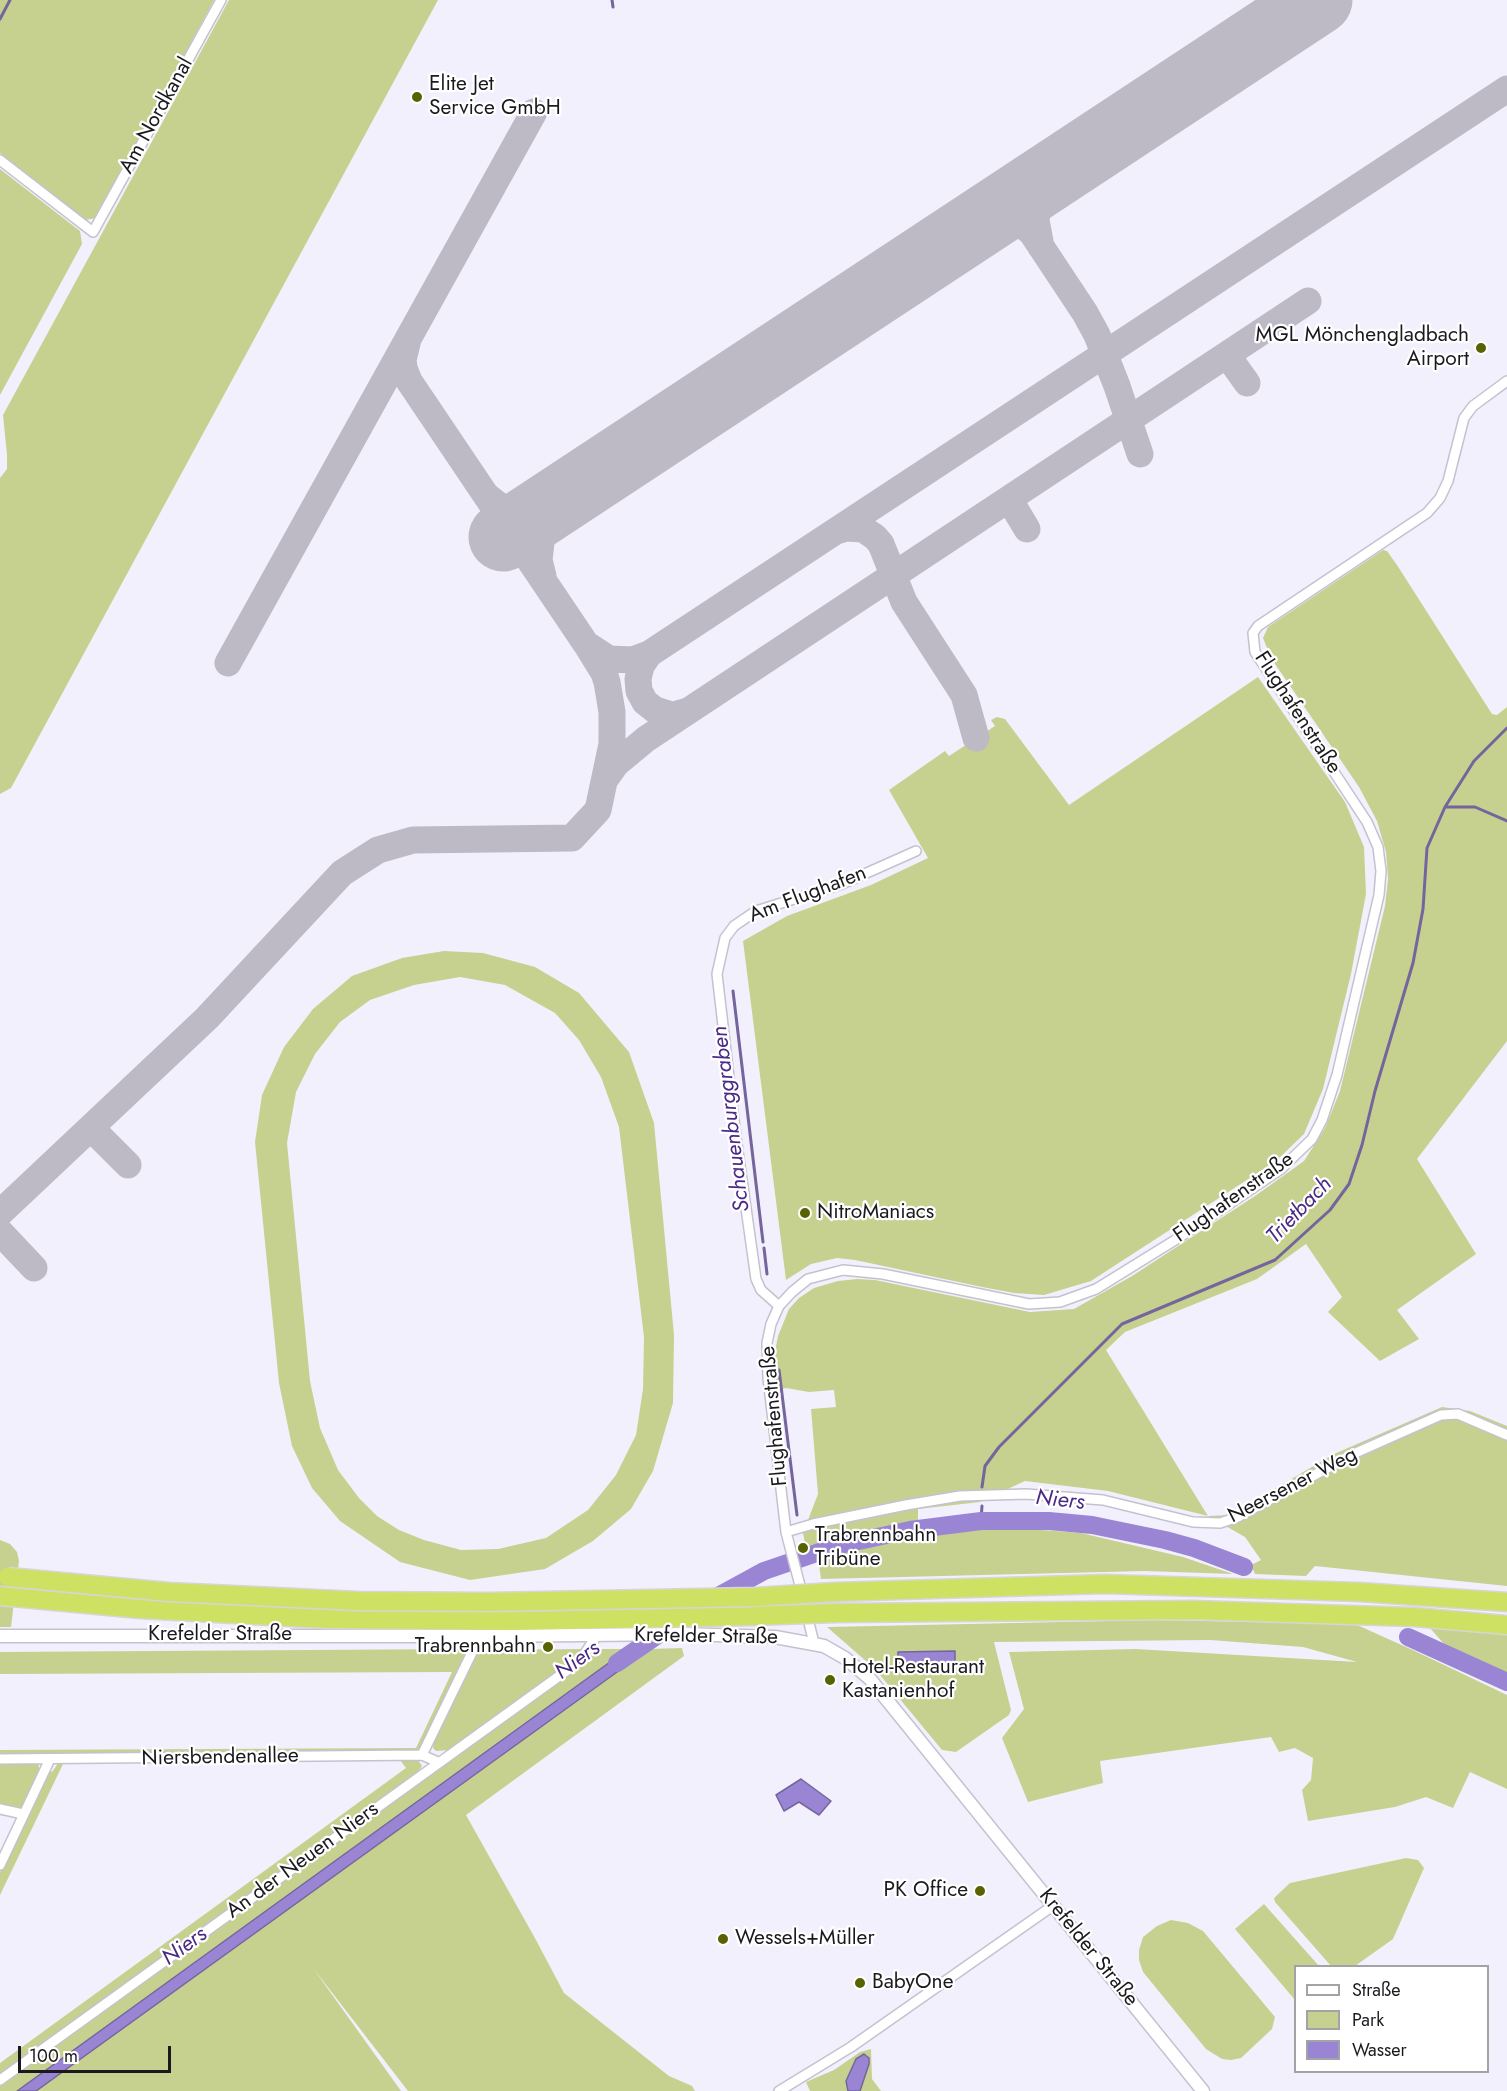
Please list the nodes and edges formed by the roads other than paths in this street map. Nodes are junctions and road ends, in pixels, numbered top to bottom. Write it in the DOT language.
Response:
graph roads {
  1 [pos="221,0"];
  2 [pos="0,160"];
  3 [pos="1507,381"];
  4 [pos="916,851"];
  5 [pos="779,1306"];
  6 [pos="1507,1435"];
  7 [pos="786,1532"];
  8 [pos="4,1577"];
  9 [pos="4,1596"];
  10 [pos="1507,1602"];
  11 [pos="1507,1625"];
  12 [pos="597,1635"];
  13 [pos="0,1636"];
  14 [pos="480,1636"];
  15 [pos="814,1643"];
  16 [pos="422,1755"];
  17 [pos="0,1759"];
  18 [pos="50,1760"];
  19 [pos="438,1762"];
  20 [pos="0,1809"];
  21 [pos="23,1814"];
  22 [pos="0,1865"];
  23 [pos="1054,1905"];
  24 [pos="0,2080"];
  25 [pos="795,2087"];
  26 [pos="779,2091"];
  27 [pos="1203,2091"];
  1 -- 2 [label="street, Am Nordkanal"];
  3 -- 5 [label="street, Flughafenstraße"];
  4 -- 5 [label="street, Am Flughafen"];
  5 -- 7 [label="street, Flughafenstraße"];
  6 -- 7 [label="street, Neersener Weg"];
  7 -- 15 [label="street, Flughafenstraße"];
  8 -- 10 [label="highway, bridge"];
  9 -- 11 [label="highway, bridge"];
  12 -- 14 [label="street, Krefelder Straße"];
  12 -- 15 [label="street, Krefelder Straße"];
  12 -- 19 [label="street, An der Neuen Niers"];
  13 -- 14 [label="street, Krefelder Straße"];
  14 -- 16 [label="street"];
  15 -- 23 [label="street, Krefelder Straße"];
  16 -- 18 [label="street, Niersbendenallee"];
  16 -- 19 [label="street, Niersbendenallee"];
  17 -- 18 [label="street, Niersbendenallee"];
  18 -- 21 [label="street"];
  19 -- 24 [label="street, An der Neuen Niers"];
  20 -- 21 [label="street"];
  21 -- 22 [label="street"];
  23 -- 25 [label="street"];
  23 -- 27 [label="street, Krefelder Straße"];
  25 -- 26 [label="street"];
}
